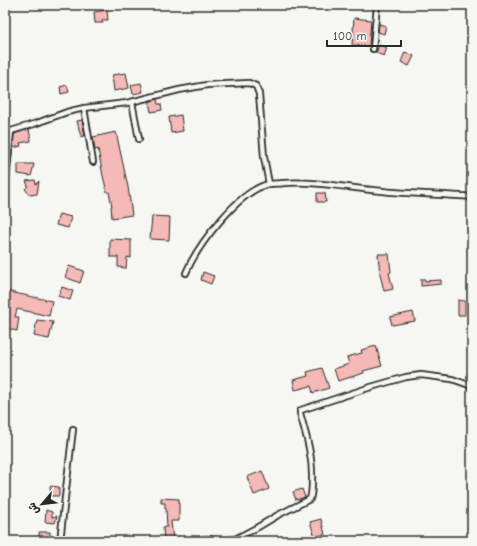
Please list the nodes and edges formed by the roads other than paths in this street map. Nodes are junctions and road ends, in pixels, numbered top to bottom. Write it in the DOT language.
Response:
graph roads {
  1 [pos="376,5"];
  2 [pos="373,49"];
  3 [pos="132,102"];
  4 [pos="84,108"];
  5 [pos="5,131"];
  6 [pos="11,131"];
  7 [pos="138,138"];
  8 [pos="93,162"];
  9 [pos="269,184"];
  10 [pos="5,190"];
  11 [pos="472,197"];
  12 [pos="186,273"];
  13 [pos="472,386"];
  14 [pos="74,429"];
  15 [pos="60,541"];
  16 [pos="198,541"];
  17 [pos="220,541"];
  1 -- 2 [label="street"];
  3 -- 4 [label="street"];
  3 -- 7 [label="street"];
  3 -- 9 [label="street"];
  4 -- 6 [label="street"];
  4 -- 8 [label="street"];
  5 -- 6 [label="street"];
  6 -- 10 [label="street"];
  9 -- 11 [label="street"];
  9 -- 12 [label="street"];
  13 -- 17 [label="street"];
  14 -- 15 [label="street"];
  16 -- 17 [label="street"];
}
